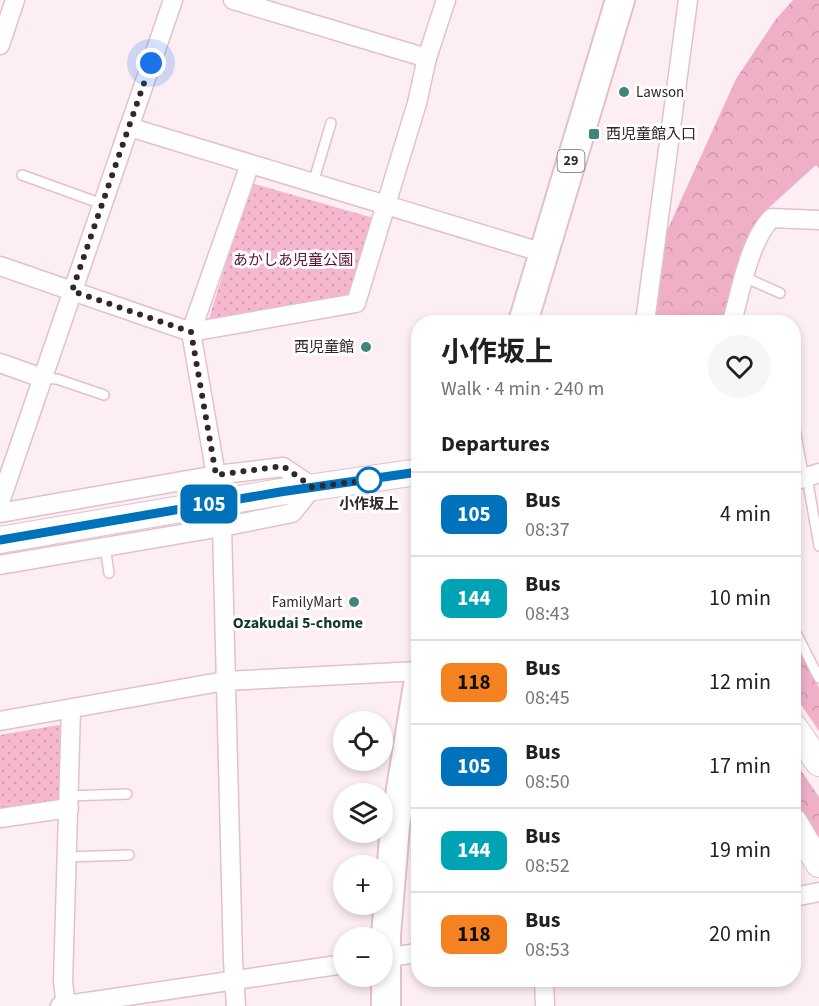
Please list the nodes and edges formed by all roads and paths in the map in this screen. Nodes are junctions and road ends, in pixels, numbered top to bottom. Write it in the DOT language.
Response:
graph roads {
  1 [pos="15,0"];
  2 [pos="173,0"];
  3 [pos="233,0"];
  4 [pos="446,0"];
  5 [pos="620,0"];
  6 [pos="688,0"];
  7 [pos="0,45"];
  8 [pos="427,58"];
  9 [pos="331,123"];
  10 [pos="129,127"];
  11 [pos="250,165"];
  12 [pos="22,175"];
  13 [pos="313,183"];
  14 [pos="102,204"];
  15 [pos="385,204"];
  16 [pos="819,220"];
  17 [pos="543,253"];
  18 [pos="0,266"];
  19 [pos="744,277"];
  20 [pos="72,291"];
  21 [pos="780,293"];
  22 [pos="525,315"];
  23 [pos="646,315"];
  24 [pos="734,315"];
  25 [pos="191,332"];
  26 [pos="0,363"];
  27 [pos="42,378"];
  28 [pos="104,395"];
  29 [pos="801,462"];
  30 [pos="411,473"];
  31 [pos="216,475"];
  32 [pos="806,477"];
  33 [pos="312,487"];
  34 [pos="0,502"];
  35 [pos="0,513"];
  36 [pos="222,527"];
  37 [pos="0,540"];
  38 [pos="819,546"];
  39 [pos="105,547"];
  40 [pos="0,565"];
  41 [pos="109,573"];
  42 [pos="801,643"];
  43 [pos="411,670"];
  44 [pos="819,678"];
  45 [pos="225,681"];
  46 [pos="71,709"];
  47 [pos="0,721"];
  48 [pos="411,728"];
  49 [pos="801,736"];
  50 [pos="819,763"];
  51 [pos="127,794"];
  52 [pos="69,802"];
  53 [pos="0,818"];
  54 [pos="801,834"];
  55 [pos="129,855"];
  56 [pos="67,857"];
  57 [pos="819,864"];
  58 [pos="819,892"];
  59 [pos="801,896"];
  60 [pos="387,927"];
  61 [pos="411,954"];
  62 [pos="393,957"];
  63 [pos="333,966"];
  64 [pos="236,980"];
  65 [pos="385,987"];
  66 [pos="544,987"];
  67 [pos="60,1006"];
  68 [pos="66,1006"];
  69 [pos="236,1006"];
  70 [pos="386,1006"];
  71 [pos="545,1006"];
  1 -- 7 [label="street"];
  2 -- 10 [label="street"];
  3 -- 8 [label="street"];
  4 -- 8 [label="street"];
  5 -- 17 [label="main road, 29"];
  6 -- 23 [label="street"];
  8 -- 15 [label="street"];
  9 -- 13 [label="lane"];
  10 -- 11 [label="street"];
  10 -- 14 [label="street"];
  11 -- 13 [label="street"];
  11 -- 25 [label="street"];
  12 -- 14 [label="lane"];
  13 -- 15 [label="street"];
  14 -- 20 [label="street"];
  15 -- 17 [label="street"];
  15 -- 25 [label="street"];
  16 -- 19 [label="street"];
  17 -- 22 [label="main road, 29"];
  18 -- 20 [label="street"];
  19 -- 21 [label="lane"];
  19 -- 24 [label="street"];
  20 -- 25 [label="street"];
  20 -- 27 [label="street"];
  25 -- 31 [label="street"];
  26 -- 27 [label="street"];
  27 -- 28 [label="lane"];
  27 -- 34 [label="street"];
  29 -- 32 [label="lane"];
  30 -- 33 [label="main road"];
  31 -- 33 [label="street"];
  31 -- 35 [label="street"];
  32 -- 38 [label="lane"];
  33 -- 36 [label="street"];
  33 -- 37 [label="main road"];
  36 -- 39 [label="street"];
  36 -- 45 [label="street"];
  39 -- 40 [label="street"];
  39 -- 41 [label="lane"];
  42 -- 44 [label="lane"];
  43 -- 45 [label="street"];
  45 -- 46 [label="street"];
  45 -- 64 [label="street"];
  46 -- 47 [label="street"];
  46 -- 52 [label="street"];
  48 -- 60 [label="main road"];
  49 -- 50 [label="main road"];
  51 -- 52 [label="lane"];
  52 -- 53 [label="street"];
  52 -- 56 [label="street"];
  54 -- 57 [label="main road"];
  55 -- 56 [label="lane"];
  56 -- 68 [label="street"];
  58 -- 59 [label="street"];
  61 -- 62 [label="street"];
  63 -- 64 [label="street"];
  64 -- 68 [label="street"];
  64 -- 69 [label="street"];
  65 -- 70 [label="main road"];
  66 -- 71 [label="street"];
  67 -- 68 [label="street"];
}
